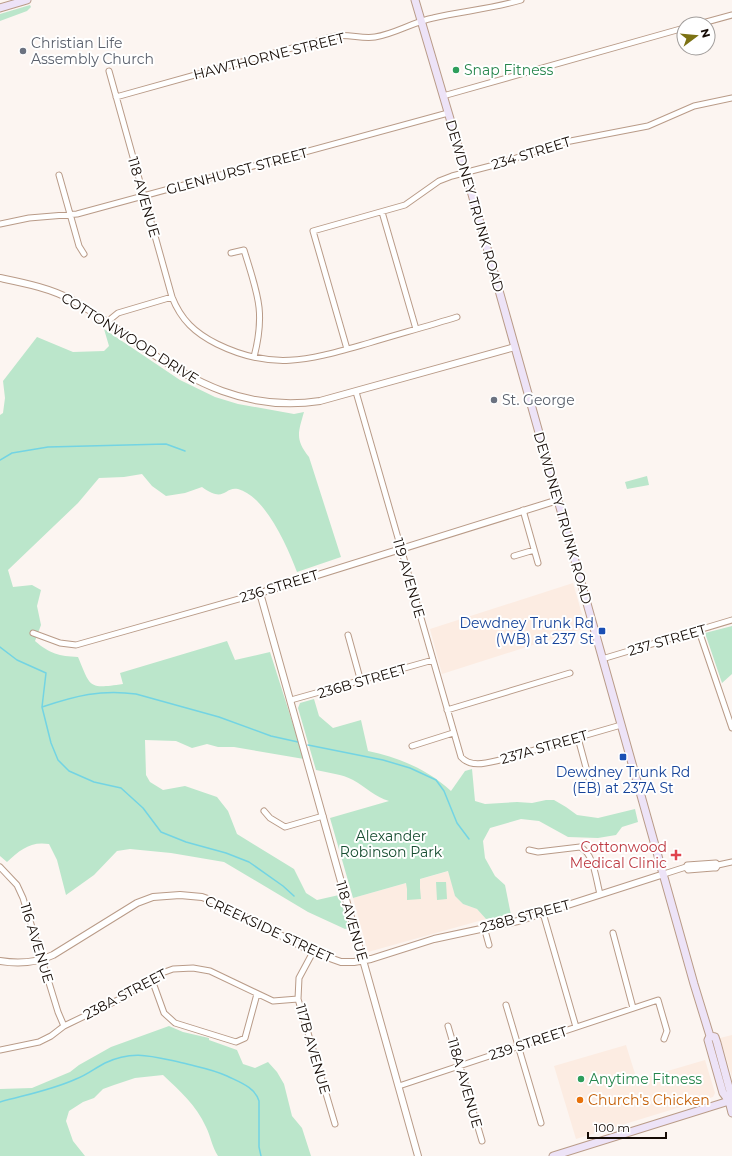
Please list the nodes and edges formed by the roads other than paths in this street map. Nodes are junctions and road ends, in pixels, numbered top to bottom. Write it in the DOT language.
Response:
graph roads {
  1 [pos="27,0"];
  2 [pos="415,0"];
  3 [pos="521,0"];
  4 [pos="0,8"];
  5 [pos="732,15"];
  6 [pos="716,19"];
  7 [pos="421,22"];
  8 [pos="676,30"];
  9 [pos="109,72"];
  10 [pos="443,96"];
  11 [pos="116,97"];
  12 [pos="732,98"];
  13 [pos="448,112"];
  14 [pos="466,173"];
  15 [pos="59,175"];
  16 [pos="144,196"];
  17 [pos="382,212"];
  18 [pos="70,215"];
  19 [pos="0,224"];
  20 [pos="231,253"];
  21 [pos="84,254"];
  22 [pos="0,278"];
  23 [pos="172,297"];
  24 [pos="457,317"];
  25 [pos="107,322"];
  26 [pos="416,329"];
  27 [pos="514,346"];
  28 [pos="347,349"];
  29 [pos="254,357"];
  30 [pos="356,392"];
  31 [pos="558,500"];
  32 [pos="523,510"];
  33 [pos="401,548"];
  34 [pos="534,550"];
  35 [pos="514,556"];
  36 [pos="538,563"];
  37 [pos="260,593"];
  38 [pos="732,620"];
  39 [pos="699,631"];
  40 [pos="33,633"];
  41 [pos="348,635"];
  42 [pos="602,659"];
  43 [pos="433,660"];
  44 [pos="570,673"];
  45 [pos="361,682"];
  46 [pos="291,700"];
  47 [pos="447,710"];
  48 [pos="621,725"];
  49 [pos="732,726"];
  50 [pos="453,732"];
  51 [pos="578,738"];
  52 [pos="412,746"];
  53 [pos="466,762"];
  54 [pos="591,786"];
  55 [pos="264,811"];
  56 [pos="322,816"];
  57 [pos="529,850"];
  58 [pos="732,862"];
  59 [pos="0,866"];
  60 [pos="664,874"];
  61 [pos="600,894"];
  62 [pos="543,913"];
  63 [pos="484,927"];
  64 [pos="613,933"];
  65 [pos="489,945"];
  66 [pos="313,952"];
  67 [pos="42,959"];
  68 [pos="0,960"];
  69 [pos="363,961"];
  70 [pos="151,977"];
  71 [pos="257,994"];
  72 [pos="298,999"];
  73 [pos="506,1005"];
  74 [pos="633,1008"];
  75 [pos="64,1026"];
  76 [pos="448,1026"];
  77 [pos="576,1027"];
  78 [pos="664,1039"];
  79 [pos="518,1046"];
  80 [pos="0,1050"];
  81 [pos="460,1065"];
  82 [pos="399,1086"];
  83 [pos="730,1100"];
  84 [pos="732,1113"];
  85 [pos="541,1123"];
  86 [pos="335,1124"];
  87 [pos="482,1141"];
  88 [pos="418,1156"];
  89 [pos="553,1156"];
  1 -- 4 [label="main road"];
  2 -- 7 [label="main road, DEWDNEY TRUNK ROAD"];
  3 -- 7 [label="street, HAWTHORNE STREET"];
  5 -- 6 [label="street"];
  7 -- 10 [label="main road, DEWDNEY TRUNK ROAD"];
  7 -- 11 [label="street, HAWTHORNE STREET"];
  8 -- 10 [label="street"];
  9 -- 11 [label="street, 118 AVENUE"];
  10 -- 13 [label="main road, DEWDNEY TRUNK ROAD"];
  11 -- 16 [label="street, 118 AVENUE"];
  12 -- 14 [label="street, 234 STREET"];
  13 -- 14 [label="main road, DEWDNEY TRUNK ROAD"];
  13 -- 16 [label="street, GLENHURST STREET"];
  14 -- 17 [label="street, 234 STREET"];
  14 -- 27 [label="main road, DEWDNEY TRUNK ROAD"];
  15 -- 18 [label="street"];
  16 -- 18 [label="street, GLENHURST STREET"];
  16 -- 23 [label="street, 118 AVENUE"];
  17 -- 26 [label="street"];
  17 -- 28 [label="street, 234 STREET"];
  18 -- 19 [label="street, GLENHURST STREET"];
  18 -- 21 [label="street"];
  20 -- 29 [label="street"];
  22 -- 25 [label="street, COTTONWOOD DRIVE"];
  23 -- 25 [label="street"];
  23 -- 29 [label="street, 118 AVENUE"];
  24 -- 26 [label="street"];
  25 -- 30 [label="street, COTTONWOOD DRIVE"];
  26 -- 28 [label="street"];
  27 -- 30 [label="street, COTTONWOOD DRIVE"];
  27 -- 31 [label="main road, DEWDNEY TRUNK ROAD"];
  28 -- 29 [label="street"];
  30 -- 33 [label="street, 119 AVENUE"];
  31 -- 32 [label="street, 236 STREET"];
  31 -- 42 [label="main road, DEWDNEY TRUNK ROAD"];
  32 -- 33 [label="street, 236 STREET"];
  32 -- 34 [label="street"];
  33 -- 37 [label="street, 236 STREET"];
  33 -- 43 [label="street, 119 AVENUE"];
  34 -- 35 [label="street"];
  34 -- 36 [label="street"];
  37 -- 40 [label="street, 236 STREET"];
  37 -- 46 [label="street, 118 AVENUE"];
  38 -- 39 [label="street, 237 STREET"];
  39 -- 42 [label="street, 237 STREET"];
  39 -- 49 [label="street"];
  41 -- 45 [label="street"];
  42 -- 48 [label="main road, DEWDNEY TRUNK ROAD"];
  43 -- 45 [label="street, 236B STREET"];
  43 -- 47 [label="street, 119 AVENUE"];
  44 -- 47 [label="street"];
  45 -- 46 [label="street, 236B STREET"];
  46 -- 56 [label="street, 118 AVENUE"];
  47 -- 50 [label="street, 119 AVENUE"];
  48 -- 51 [label="street, 237A STREET"];
  48 -- 60 [label="main road, DEWDNEY TRUNK ROAD"];
  50 -- 52 [label="street"];
  50 -- 53 [label="street, 119 AVENUE"];
  51 -- 53 [label="street, 237A STREET"];
  51 -- 54 [label="street"];
  55 -- 56 [label="street"];
  56 -- 69 [label="street, 118 AVENUE"];
  57 -- 61 [label="street"];
  58 -- 60 [label="street, 238B STREET"];
  59 -- 67 [label="street, 116 AVENUE"];
  60 -- 61 [label="street, 238B STREET"];
  60 -- 83 [label="main road, DEWDNEY TRUNK ROAD"];
  61 -- 62 [label="street, 238B STREET"];
  62 -- 63 [label="street, 238B STREET"];
  62 -- 77 [label="street"];
  63 -- 65 [label="street"];
  63 -- 69 [label="street, 238B STREET"];
  64 -- 74 [label="street"];
  66 -- 67 [label="street, CREEKSIDE STREET"];
  66 -- 69 [label="street, CREEKSIDE STREET"];
  66 -- 72 [label="street, 117B AVENUE"];
  67 -- 68 [label="street, CREEKSIDE STREET"];
  67 -- 75 [label="street, 116 AVENUE"];
  69 -- 82 [label="street, 118 AVENUE"];
  70 -- 71 [label="street, 238A STREET"];
  70 -- 71 [label="street"];
  70 -- 75 [label="street, 238A STREET"];
  71 -- 72 [label="street, 238A STREET"];
  72 -- 86 [label="street, 117B AVENUE"];
  73 -- 79 [label="street"];
  74 -- 77 [label="street, 239 STREET"];
  74 -- 78 [label="street, 239 STREET"];
  75 -- 80 [label="street, 238A STREET"];
  76 -- 81 [label="street, 118A AVENUE"];
  77 -- 79 [label="street, 239 STREET"];
  79 -- 81 [label="street, 239 STREET"];
  79 -- 85 [label="street"];
  81 -- 82 [label="street, 239 STREET"];
  81 -- 87 [label="street, 118A AVENUE"];
  82 -- 88 [label="street, 118 AVENUE"];
  83 -- 84 [label="main road, DEWDNEY TRUNK ROAD"];
  83 -- 89 [label="main road"];
}
